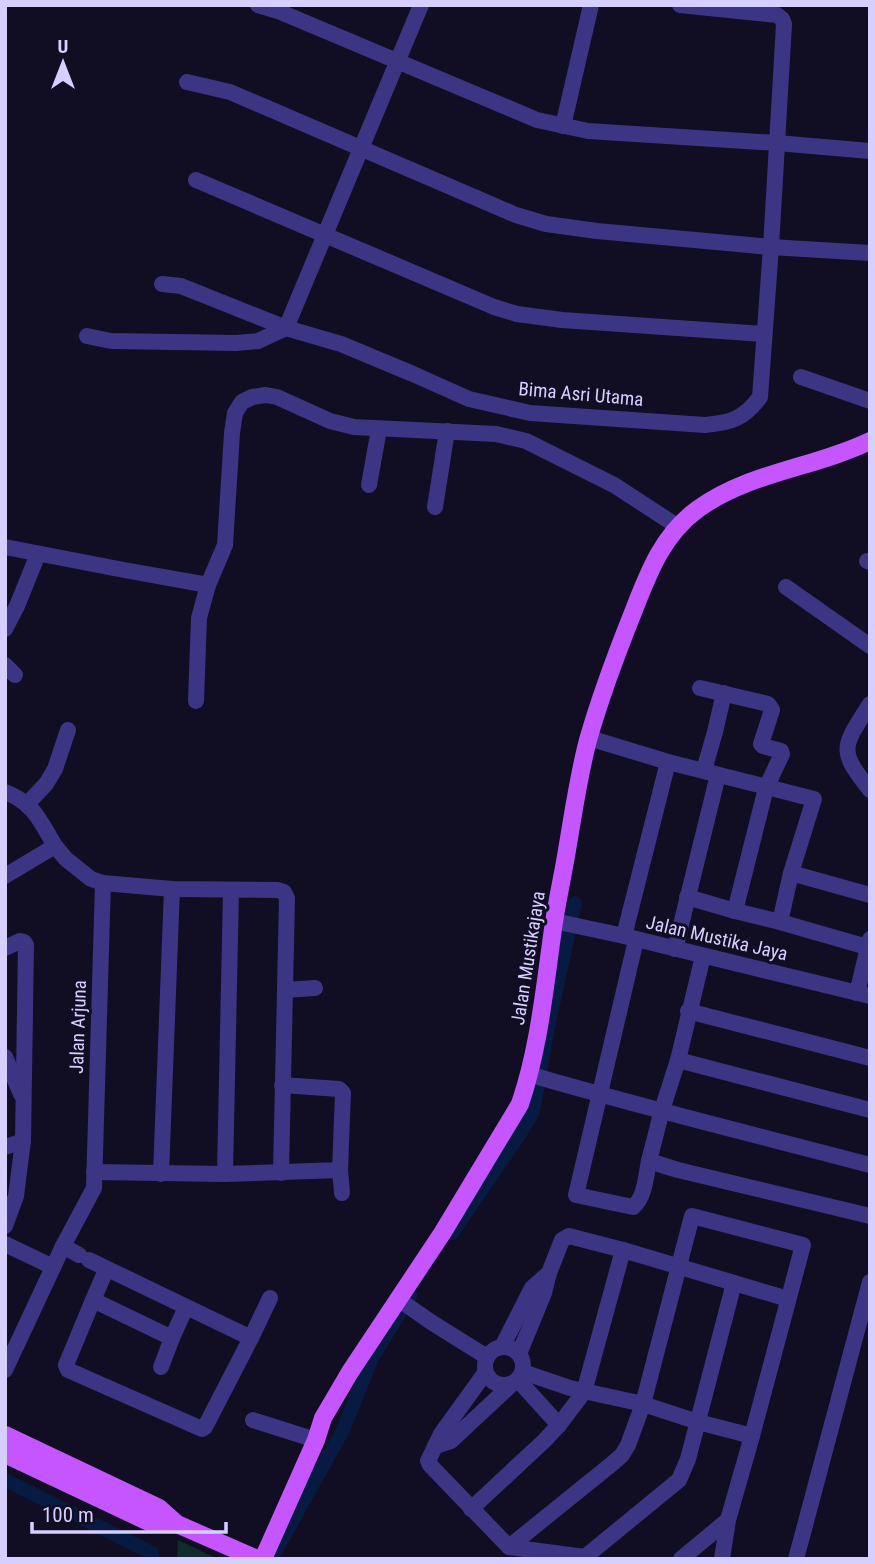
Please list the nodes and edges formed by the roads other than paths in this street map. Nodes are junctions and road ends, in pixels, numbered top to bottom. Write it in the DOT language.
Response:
graph roads {
  1 [pos="258,5"];
  2 [pos="421,5"];
  3 [pos="591,5"];
  4 [pos="680,5"];
  5 [pos="398,61"];
  6 [pos="187,82"];
  7 [pos="563,126"];
  8 [pos="777,143"];
  9 [pos="361,148"];
  10 [pos="870,150"];
  11 [pos="196,180"];
  12 [pos="325,234"];
  13 [pos="772,247"];
  14 [pos="870,253"];
  15 [pos="162,284"];
  16 [pos="286,328"];
  17 [pos="764,334"];
  18 [pos="87,336"];
  19 [pos="801,377"];
  20 [pos="870,401"];
  21 [pos="379,429"];
  22 [pos="447,430"];
  23 [pos="870,442"];
  24 [pos="369,485"];
  25 [pos="435,507"];
  26 [pos="677,526"];
  27 [pos="5,547"];
  28 [pos="38,554"];
  29 [pos="208,585"];
  30 [pos="786,587"];
  31 [pos="5,629"];
  32 [pos="870,646"];
  33 [pos="700,688"];
  34 [pos="724,693"];
  35 [pos="196,701"];
  36 [pos="870,704"];
  37 [pos="68,730"];
  38 [pos="589,738"];
  39 [pos="668,762"];
  40 [pos="711,773"];
  41 [pos="766,788"];
  42 [pos="870,790"];
  43 [pos="13,798"];
  44 [pos="55,846"];
  45 [pos="791,873"];
  46 [pos="5,876"];
  47 [pos="103,883"];
  48 [pos="172,889"];
  49 [pos="231,890"];
  50 [pos="870,895"];
  51 [pos="687,897"];
  52 [pos="735,911"];
  53 [pos="554,921"];
  54 [pos="780,922"];
  55 [pos="630,938"];
  56 [pos="868,943"];
  57 [pos="5,948"];
  58 [pos="675,949"];
  59 [pos="703,956"];
  60 [pos="315,988"];
  61 [pos="285,990"];
  62 [pos="863,995"];
  63 [pos="688,1011"];
  64 [pos="5,1057"];
  65 [pos="870,1058"];
  66 [pos="678,1060"];
  67 [pos="528,1074"];
  68 [pos="282,1084"];
  69 [pos="600,1096"];
  70 [pos="23,1100"];
  71 [pos="662,1110"];
  72 [pos="870,1110"];
  73 [pos="23,1141"];
  74 [pos="5,1147"];
  75 [pos="649,1161"];
  76 [pos="870,1165"];
  77 [pos="340,1170"];
  78 [pos="94,1172"];
  79 [pos="281,1173"];
  80 [pos="161,1174"];
  81 [pos="225,1174"];
  82 [pos="342,1193"];
  83 [pos="870,1216"];
  84 [pos="5,1226"];
  85 [pos="5,1244"];
  86 [pos="63,1246"];
  87 [pos="623,1250"];
  88 [pos="680,1266"];
  89 [pos="54,1268"];
  90 [pos="106,1270"];
  91 [pos="548,1273"];
  92 [pos="870,1282"];
  93 [pos="734,1283"];
  94 [pos="270,1298"];
  95 [pos="398,1298"];
  96 [pos="788,1299"];
  97 [pos="93,1300"];
  98 [pos="186,1307"];
  99 [pos="172,1338"];
  100 [pos="251,1338"];
  101 [pos="502,1348"];
  102 [pos="519,1354"];
  103 [pos="486,1365"];
  104 [pos="161,1367"];
  105 [pos="5,1370"];
  106 [pos="517,1379"];
  107 [pos="584,1392"];
  108 [pos="643,1404"];
  109 [pos="253,1420"];
  110 [pos="698,1422"];
  111 [pos="559,1425"];
  112 [pos="5,1435"];
  113 [pos="752,1436"];
  114 [pos="316,1440"];
  115 [pos="435,1446"];
  116 [pos="5,1454"];
  117 [pos="471,1509"];
  118 [pos="728,1520"];
  119 [pos="177,1524"];
  120 [pos="509,1547"];
  121 [pos="591,1558"];
  122 [pos="257,1559"];
  123 [pos="263,1559"];
  124 [pos="681,1559"];
  125 [pos="723,1559"];
  126 [pos="796,1559"];
  1 -- 5 [label="street"];
  2 -- 5 [label="street"];
  3 -- 7 [label="street"];
  4 -- 8 [label="street, Bima Asri Utama"];
  5 -- 7 [label="street"];
  5 -- 9 [label="street"];
  6 -- 9 [label="street"];
  7 -- 8 [label="street"];
  8 -- 10 [label="street"];
  8 -- 13 [label="street, Bima Asri Utama"];
  9 -- 12 [label="street"];
  9 -- 13 [label="street"];
  11 -- 12 [label="street"];
  12 -- 16 [label="street"];
  12 -- 17 [label="street"];
  13 -- 14 [label="street"];
  13 -- 17 [label="street, Bima Asri Utama"];
  15 -- 16 [label="street, Bima Asri Utama"];
  16 -- 17 [label="street, Bima Asri Utama"];
  16 -- 18 [label="street"];
  19 -- 20 [label="street"];
  21 -- 22 [label="street"];
  21 -- 24 [label="street"];
  21 -- 29 [label="street"];
  22 -- 25 [label="street"];
  22 -- 26 [label="street"];
  23 -- 26 [label="main road, Jalan Mustikajaya"];
  26 -- 38 [label="main road, Jalan Mustikajaya"];
  27 -- 28 [label="street"];
  28 -- 29 [label="street"];
  28 -- 31 [label="street"];
  29 -- 35 [label="street"];
  30 -- 32 [label="street"];
  33 -- 34 [label="street"];
  34 -- 40 [label="street"];
  34 -- 41 [label="street"];
  36 -- 42 [label="street"];
  37 -- 43 [label="street"];
  38 -- 39 [label="street"];
  38 -- 53 [label="main road, Jalan Mustikajaya"];
  39 -- 40 [label="street"];
  39 -- 55 [label="street"];
  40 -- 41 [label="street"];
  40 -- 51 [label="street"];
  41 -- 45 [label="street"];
  41 -- 52 [label="street"];
  43 -- 44 [label="street"];
  44 -- 46 [label="street"];
  44 -- 47 [label="street"];
  45 -- 50 [label="street"];
  45 -- 54 [label="street"];
  47 -- 48 [label="street"];
  47 -- 78 [label="street, Jalan Arjuna"];
  48 -- 49 [label="street"];
  48 -- 80 [label="street"];
  49 -- 61 [label="street"];
  49 -- 81 [label="street"];
  51 -- 52 [label="street"];
  51 -- 58 [label="street"];
  52 -- 54 [label="street"];
  53 -- 55 [label="street, Jalan Mustika Jaya"];
  53 -- 67 [label="main road, Jalan Mustikajaya"];
  54 -- 56 [label="street"];
  55 -- 58 [label="street, Jalan Mustika Jaya"];
  55 -- 69 [label="street"];
  56 -- 62 [label="street"];
  57 -- 70 [label="street"];
  58 -- 59 [label="street, Jalan Mustika Jaya"];
  59 -- 62 [label="street, Jalan Mustika Jaya"];
  59 -- 63 [label="street"];
  60 -- 61 [label="street"];
  61 -- 68 [label="street"];
  63 -- 65 [label="street"];
  63 -- 66 [label="street"];
  64 -- 70 [label="street"];
  66 -- 71 [label="street"];
  66 -- 72 [label="street"];
  67 -- 69 [label="street"];
  67 -- 95 [label="main road, Jalan Mustikajaya"];
  68 -- 77 [label="street"];
  68 -- 79 [label="street"];
  69 -- 71 [label="street"];
  69 -- 75 [label="street"];
  70 -- 73 [label="street"];
  71 -- 75 [label="street"];
  71 -- 76 [label="street"];
  73 -- 74 [label="street"];
  73 -- 84 [label="street"];
  75 -- 83 [label="street"];
  77 -- 79 [label="street"];
  77 -- 82 [label="street"];
  78 -- 80 [label="street"];
  78 -- 86 [label="street, Jalan Arjuna"];
  79 -- 81 [label="street"];
  80 -- 81 [label="street"];
  85 -- 89 [label="street"];
  86 -- 89 [label="street, Jalan Arjuna"];
  86 -- 90 [label="street"];
  87 -- 88 [label="street"];
  87 -- 91 [label="street"];
  87 -- 107 [label="street"];
  88 -- 93 [label="street"];
  88 -- 96 [label="street"];
  88 -- 108 [label="street"];
  89 -- 105 [label="street, Jalan Arjuna"];
  90 -- 97 [label="street"];
  90 -- 98 [label="street"];
  91 -- 101 [label="street"];
  91 -- 102 [label="street"];
  92 -- 126 [label="street"];
  93 -- 96 [label="street"];
  93 -- 110 [label="street"];
  94 -- 100 [label="street"];
  95 -- 103 [label="street"];
  95 -- 114 [label="main road, Jalan Mustikajaya"];
  96 -- 113 [label="street"];
  97 -- 99 [label="street"];
  97 -- 100 [label="street"];
  98 -- 99 [label="street"];
  98 -- 100 [label="street"];
  99 -- 104 [label="street"];
  101 -- 102 [label="street"];
  101 -- 103 [label="street"];
  102 -- 106 [label="street"];
  103 -- 106 [label="street"];
  103 -- 115 [label="street"];
  106 -- 107 [label="street"];
  106 -- 111 [label="street"];
  106 -- 115 [label="street"];
  107 -- 108 [label="street"];
  107 -- 111 [label="street"];
  108 -- 110 [label="street"];
  108 -- 120 [label="street"];
  109 -- 114 [label="street"];
  110 -- 113 [label="street"];
  110 -- 121 [label="street"];
  111 -- 117 [label="street"];
  112 -- 119 [label="main road"];
  113 -- 118 [label="street"];
  114 -- 123 [label="main road, Jalan Mustikajaya"];
  115 -- 117 [label="street"];
  116 -- 119 [label="main road"];
  117 -- 120 [label="street"];
  118 -- 124 [label="street"];
  118 -- 125 [label="street"];
  119 -- 122 [label="main road"];
  120 -- 121 [label="street"];
}
